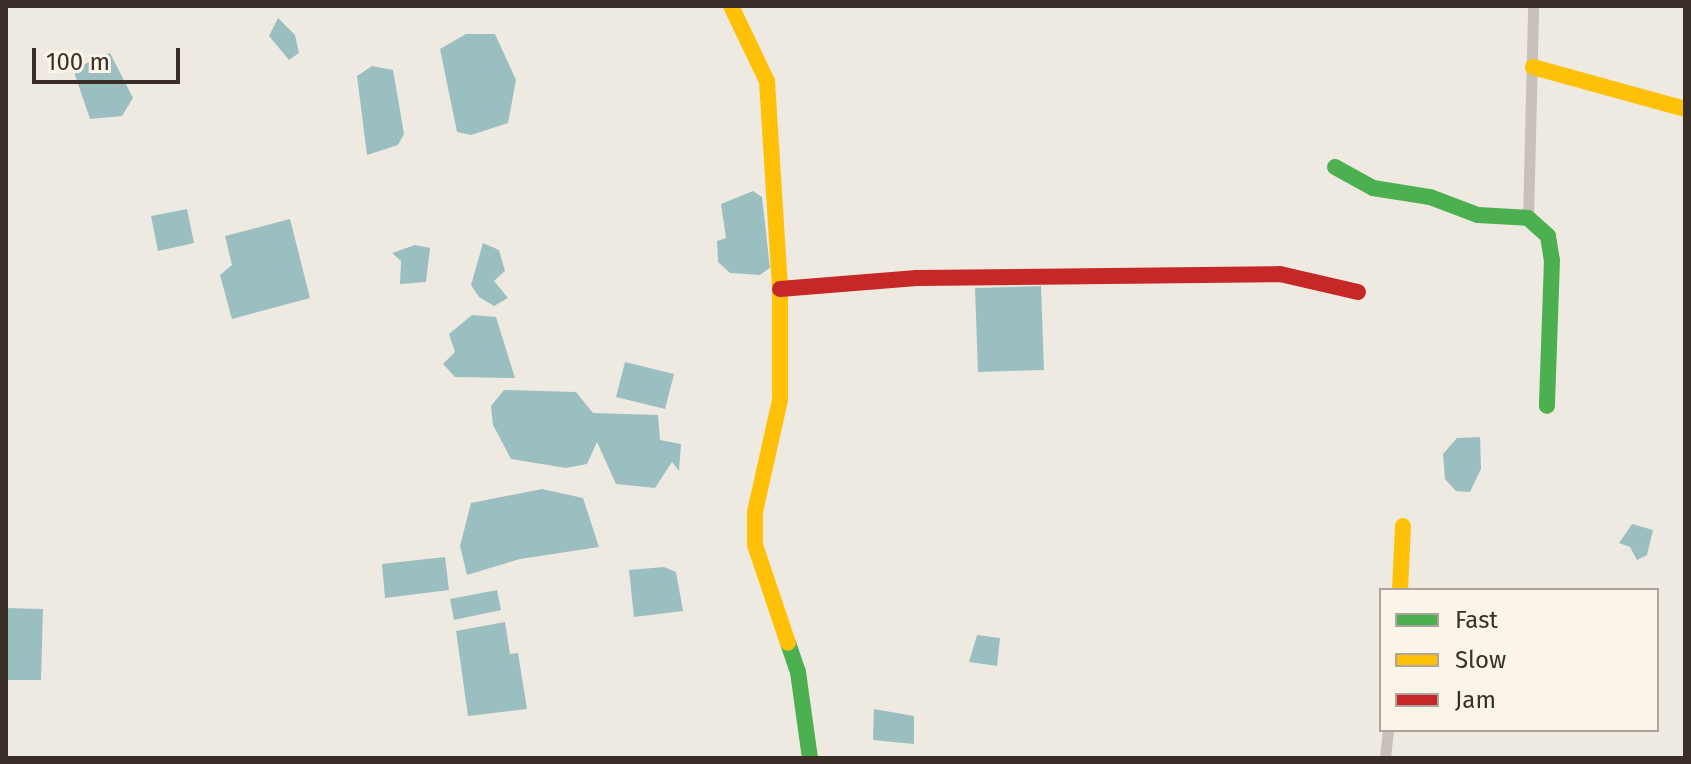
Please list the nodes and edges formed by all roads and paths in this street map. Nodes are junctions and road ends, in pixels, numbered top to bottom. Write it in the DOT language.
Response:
graph roads {
  1 [pos="731,6"];
  2 [pos="1533,6"];
  3 [pos="1533,67"];
  4 [pos="1685,109"];
  5 [pos="1335,167"];
  6 [pos="1528,218"];
  7 [pos="780,289"];
  8 [pos="1358,292"];
  9 [pos="1547,406"];
  10 [pos="1403,526"];
  11 [pos="1400,588"];
  12 [pos="1388,732"];
  13 [pos="810,758"];
  14 [pos="1385,758"];
  1 -- 7 [label="street"];
  2 -- 3 [label="street"];
  3 -- 4 [label="street"];
  3 -- 6 [label="street"];
  5 -- 6 [label="street"];
  6 -- 9 [label="street"];
  7 -- 8 [label="street"];
  7 -- 13 [label="street"];
  10 -- 11 [label="street"];
  12 -- 14 [label="street"];
}
